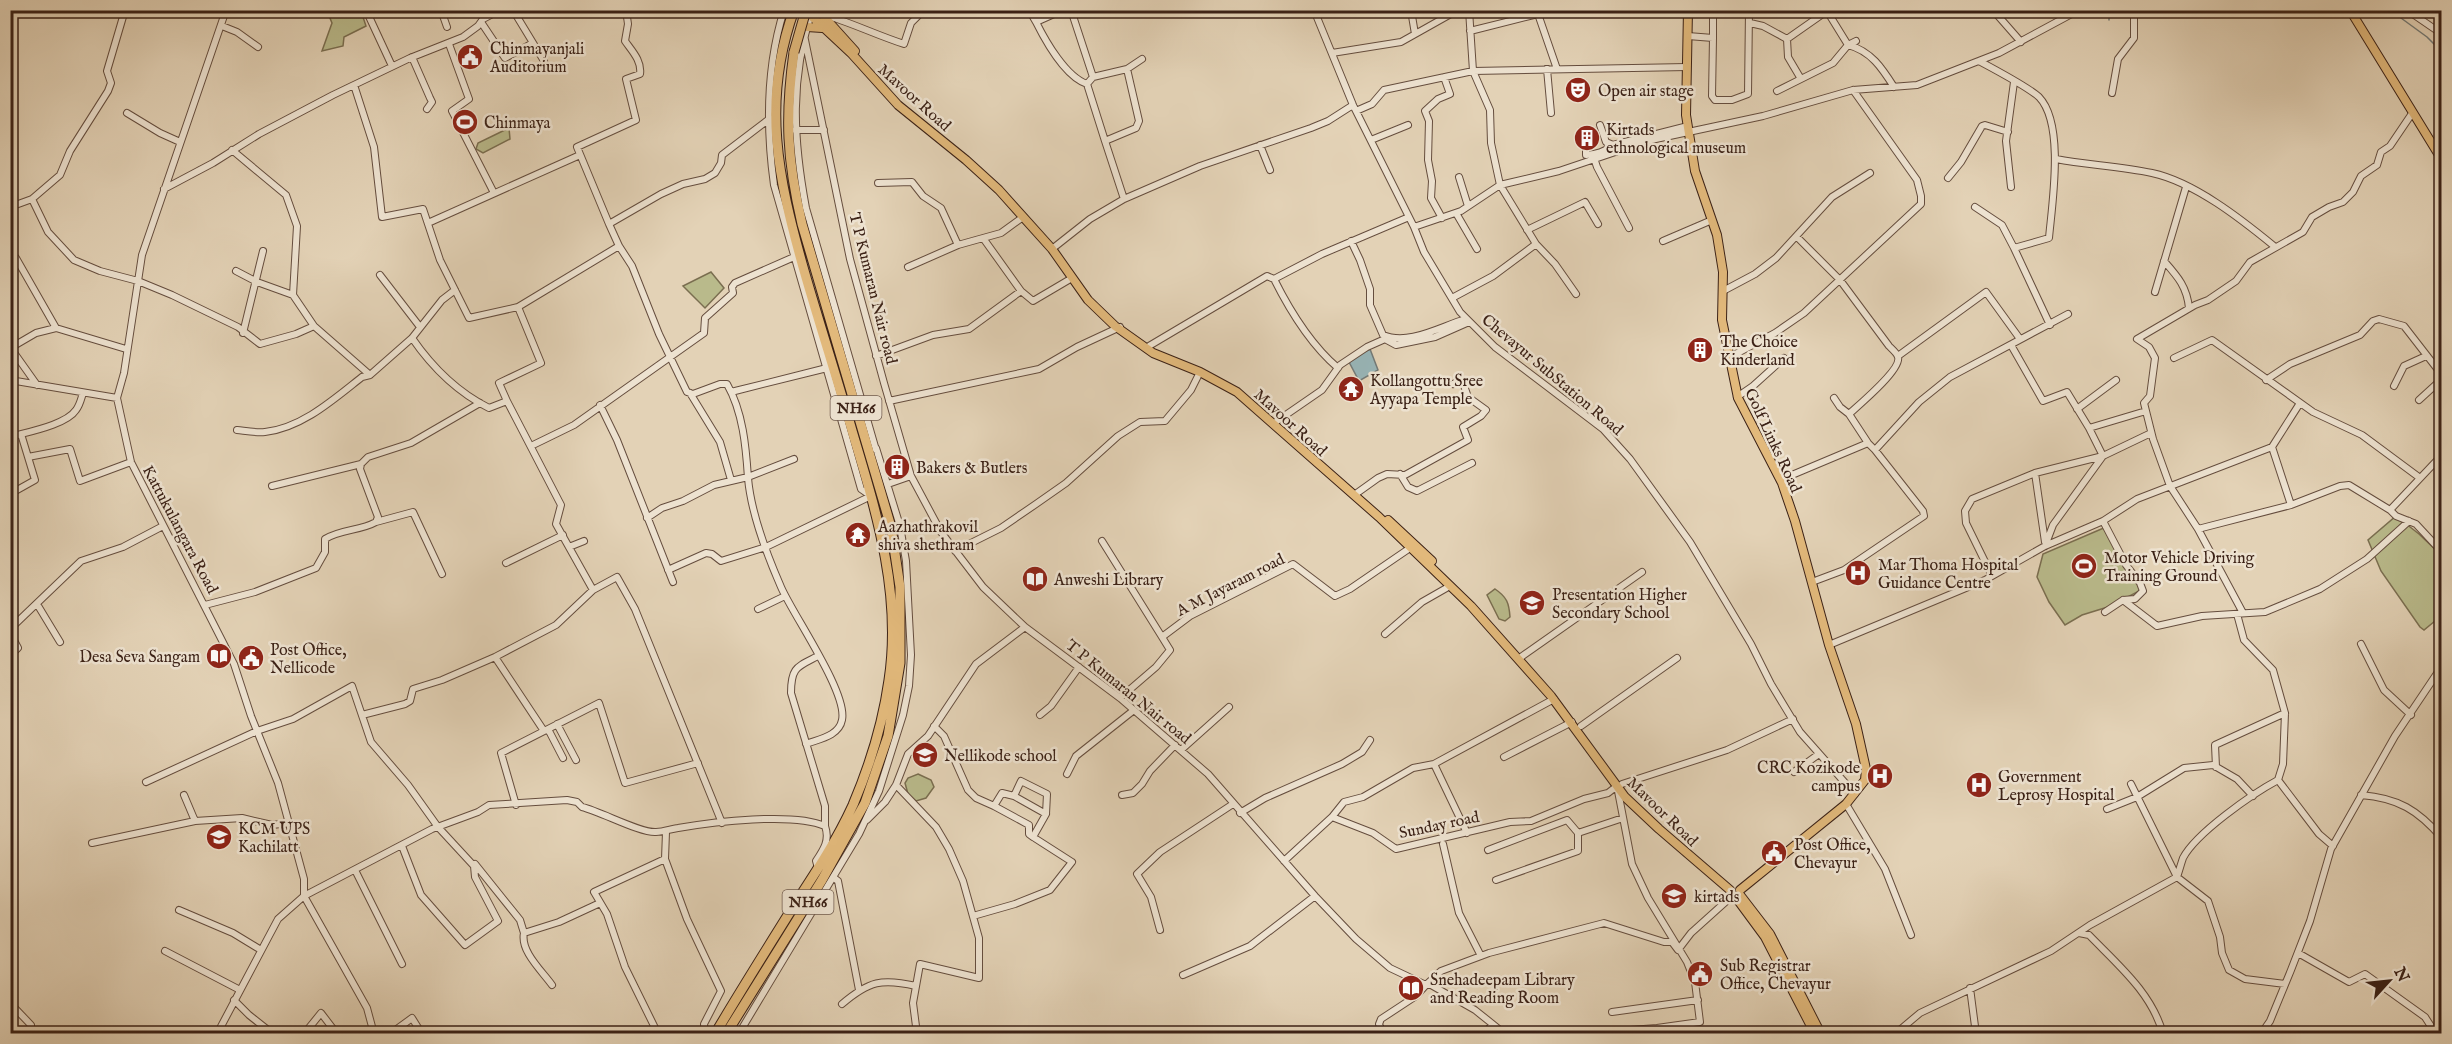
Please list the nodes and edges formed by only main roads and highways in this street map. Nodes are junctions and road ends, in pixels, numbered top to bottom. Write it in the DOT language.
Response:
graph roads {
  1 [pos="794,10"];
  2 [pos="1688,10"];
  3 [pos="2350,10"];
  4 [pos="812,12"];
  5 [pos="823,28"];
  6 [pos="806,31"];
  7 [pos="2442,160"];
  8 [pos="1054,247"];
  9 [pos="1119,327"];
  10 [pos="1619,785"];
  11 [pos="1735,893"];
  12 [pos="726,1033"];
  13 [pos="715,1034"];
  14 [pos="1815,1034"];
  15 [pos="1821,1034"];
  1 -- 13 [label="highway, NH66"];
  2 -- 11 [label="main road, Golf Links Road"];
  3 -- 7 [label="main road"];
  4 -- 5 [label="main road, Mavoor Road"];
  4 -- 8 [label="main road, Mavoor Road"];
  4 -- 12 [label="highway, NH66, bridge"];
  5 -- 6 [label="main road"];
  5 -- 8 [label="main road, Mavoor Road"];
  8 -- 9 [label="main road, Mavoor Road"];
  8 -- 9 [label="main road, Mavoor Road"];
  9 -- 10 [label="main road, Mavoor Road"];
  9 -- 10 [label="main road, Mavoor Road"];
  10 -- 11 [label="main road, Mavoor Road"];
  11 -- 14 [label="main road"];
  11 -- 15 [label="main road"];
}
